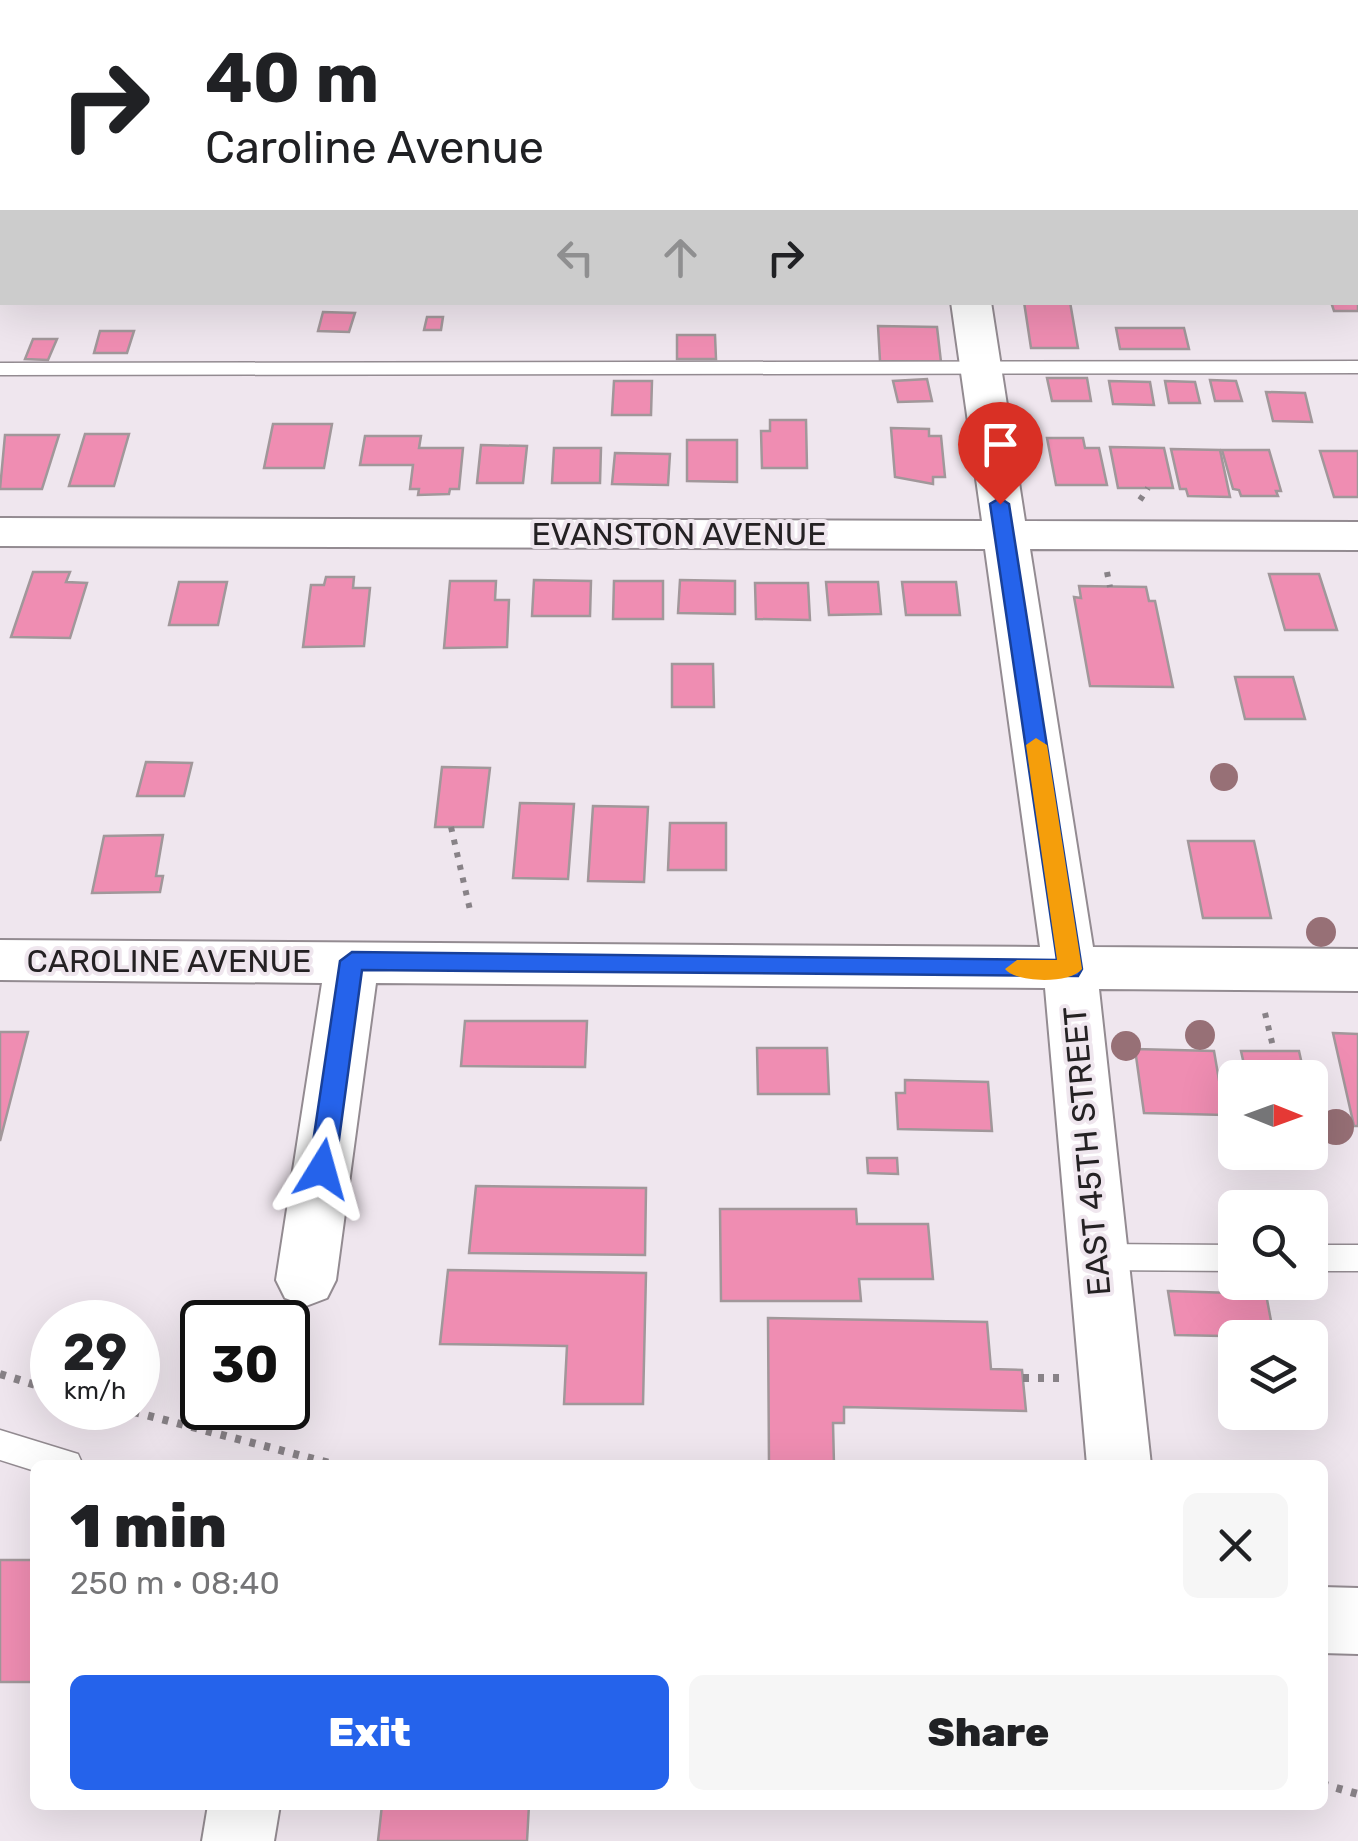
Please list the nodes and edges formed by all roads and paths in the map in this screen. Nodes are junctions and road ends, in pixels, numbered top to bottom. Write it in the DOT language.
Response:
graph roads {
  1 [pos="972,305"];
  2 [pos="980,366"];
  3 [pos="1358,367"];
  4 [pos="0,369"];
  5 [pos="0,532"];
  6 [pos="1004,535"];
  7 [pos="1358,536"];
  8 [pos="451,827"];
  9 [pos="470,910"];
  10 [pos="0,960"];
  11 [pos="352,961"];
  12 [pos="1070,969"];
  13 [pos="1358,970"];
  14 [pos="1264,1006"];
  15 [pos="1274,1051"];
  16 [pos="1097,1257"];
  17 [pos="1218,1258"];
  18 [pos="1328,1258"];
  19 [pos="1358,1258"];
  20 [pos="306,1280"];
  21 [pos="0,1374"];
  22 [pos="1023,1378"];
  23 [pos="1076,1378"];
  24 [pos="30,1383"];
  25 [pos="160,1419"];
  26 [pos="0,1445"];
  27 [pos="50,1460"];
  28 [pos="309,1460"];
  29 [pos="1117,1460"];
  30 [pos="1328,1620"];
  31 [pos="1358,1621"];
  32 [pos="1328,1786"];
  33 [pos="1358,1794"];
  34 [pos="243,1810"];
  35 [pos="238,1841"];
  1 -- 2 [label="street, EAST 45TH STREET"];
  2 -- 3 [label="lane"];
  2 -- 4 [label="lane"];
  2 -- 6 [label="street, EAST 45TH STREET"];
  5 -- 6 [label="street, EVANSTON AVENUE"];
  6 -- 7 [label="street, EVANSTON AVENUE"];
  6 -- 12 [label="street, EAST 45TH STREET"];
  8 -- 9 [label="path"];
  10 -- 11 [label="street, CAROLINE AVENUE"];
  11 -- 12 [label="street, CAROLINE AVENUE"];
  11 -- 20 [label="street"];
  12 -- 13 [label="street, CAROLINE AVENUE"];
  12 -- 16 [label="street, EAST 45TH STREET"];
  14 -- 15 [label="path"];
  16 -- 17 [label="lane"];
  16 -- 29 [label="street, EAST 45TH STREET"];
  18 -- 19 [label="lane"];
  21 -- 24 [label="path"];
  22 -- 23 [label="path"];
  25 -- 28 [label="path"];
  26 -- 27 [label="lane"];
  30 -- 31 [label="street"];
  32 -- 33 [label="path"];
  34 -- 35 [label="street"];
}
